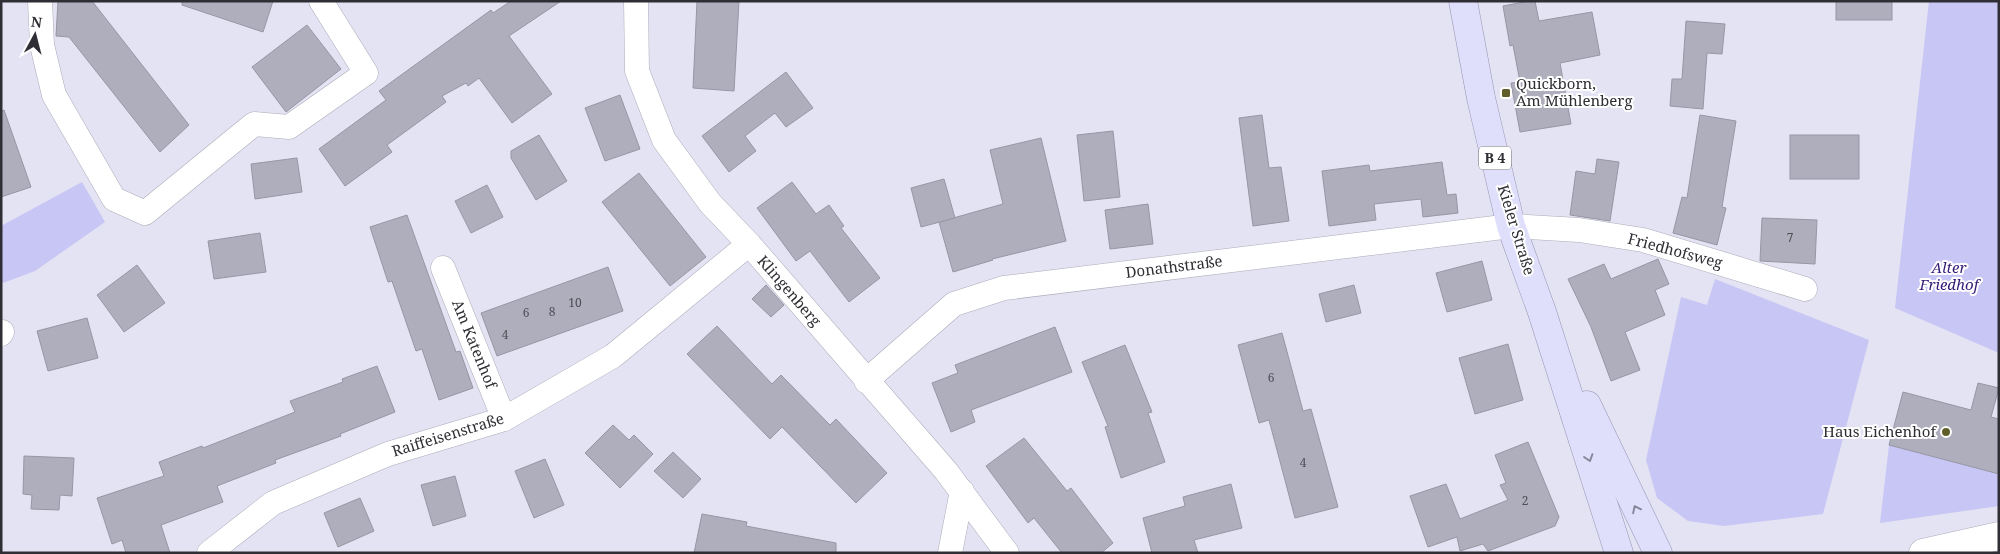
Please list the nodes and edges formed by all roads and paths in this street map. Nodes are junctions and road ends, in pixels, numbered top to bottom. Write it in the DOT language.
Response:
graph roads {
  1 [pos="40,1"];
  2 [pos="321,1"];
  3 [pos="636,1"];
  4 [pos="1463,1"];
  5 [pos="1511,226"];
  6 [pos="749,244"];
  7 [pos="443,268"];
  8 [pos="1805,289"];
  9 [pos="1542,312"];
  10 [pos="866,381"];
  11 [pos="504,419"];
  12 [pos="962,491"];
  13 [pos="1999,536"];
  14 [pos="1924,552"];
  15 [pos="209,553"];
  16 [pos="950,553"];
  17 [pos="1007,553"];
  18 [pos="1619,553"];
  19 [pos="1658,553"];
  20 [pos="1912,553"];
  1 -- 2 [label="street"];
  3 -- 6 [label="street, Klingenberg"];
  4 -- 5 [label="main road, Kieler Straße / B 4"];
  5 -- 8 [label="street, Friedhofsweg"];
  5 -- 9 [label="main road, Kieler Straße / B 4"];
  5 -- 10 [label="street, Donathstraße"];
  6 -- 10 [label="street, Klingenberg"];
  6 -- 11 [label="street, Raiffeisenstraße"];
  7 -- 11 [label="street, Am Katenhof"];
  9 -- 18 [label="main road, Kieler Straße / B 4, one-way"];
  19 -- 9 [label="main road, Kieler Straße / B 4, one-way"];
  10 -- 12 [label="street, Klingenberg"];
  11 -- 15 [label="street, Raiffeisenstraße"];
  12 -- 16 [label="street"];
  12 -- 17 [label="street, Klingenberg"];
  13 -- 14 [label="main road"];
  14 -- 20 [label="main road"];
}
